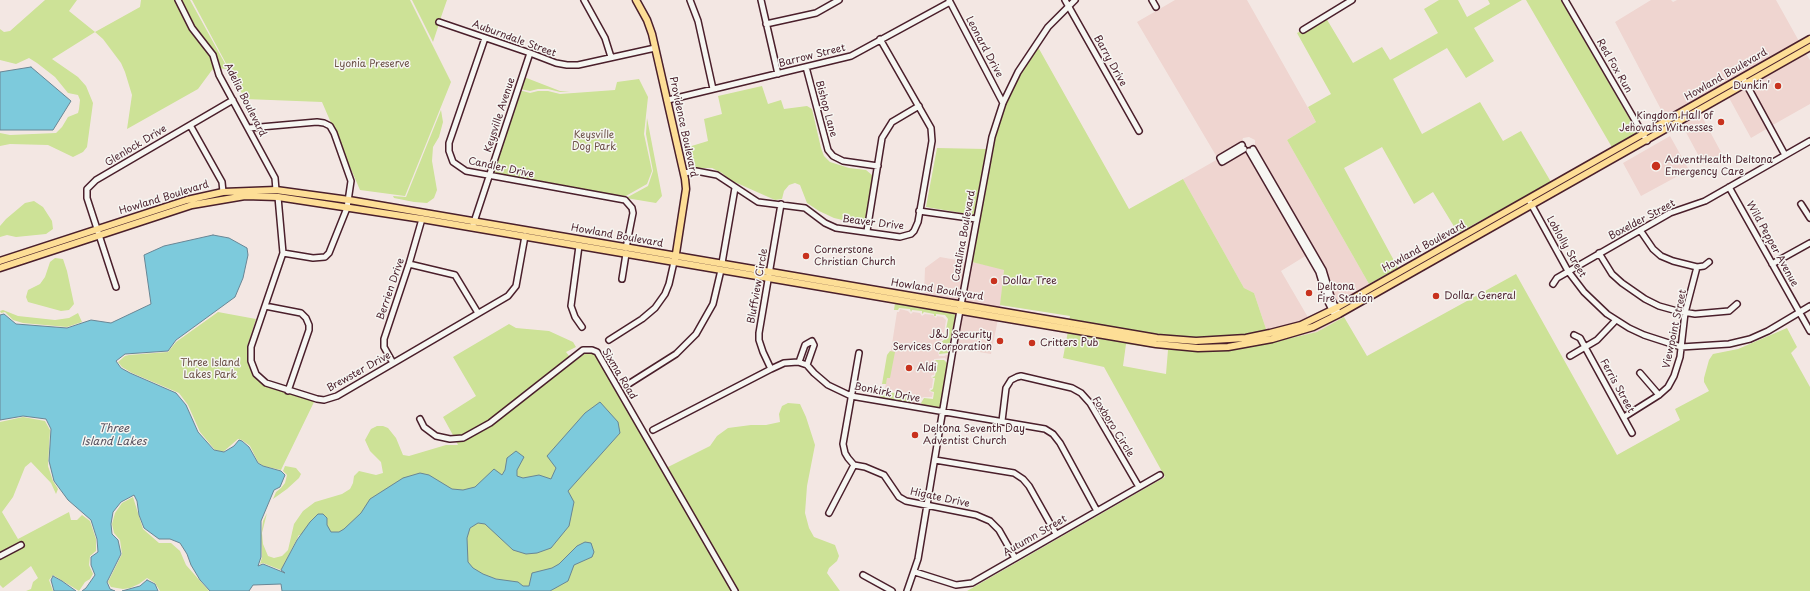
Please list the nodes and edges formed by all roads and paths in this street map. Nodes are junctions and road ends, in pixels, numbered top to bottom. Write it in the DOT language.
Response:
graph roads {
  1 [pos="178,0"];
  2 [pos="584,0"];
  3 [pos="636,0"];
  4 [pos="690,0"];
  5 [pos="760,0"];
  6 [pos="839,0"];
  7 [pos="1065,0"];
  8 [pos="1075,0"];
  9 [pos="1152,0"];
  10 [pos="1352,0"];
  11 [pos="1565,0"];
  12 [pos="949,1"];
  13 [pos="1068,6"];
  14 [pos="1156,7"];
  15 [pos="439,22"];
  16 [pos="766,24"];
  17 [pos="1303,30"];
  18 [pos="485,38"];
  19 [pos="880,39"];
  20 [pos="1810,39"];
  21 [pos="1810,47"];
  22 [pos="655,48"];
  23 [pos="530,53"];
  24 [pos="611,57"];
  25 [pos="806,67"];
  26 [pos="778,74"];
  27 [pos="1742,78"];
  28 [pos="1746,84"];
  29 [pos="713,89"];
  30 [pos="233,100"];
  31 [pos="668,100"];
  32 [pos="1003,103"];
  33 [pos="919,106"];
  34 [pos="190,125"];
  35 [pos="248,128"];
  36 [pos="1138,131"];
  37 [pos="1643,134"];
  38 [pos="1647,141"];
  39 [pos="1810,141"];
  40 [pos="1247,149"];
  41 [pos="1785,155"];
  42 [pos="878,166"];
  43 [pos="684,173"];
  44 [pos="489,176"];
  45 [pos="1729,187"];
  46 [pos="735,188"];
  47 [pos="223,192"];
  48 [pos="277,194"];
  49 [pos="1529,199"];
  50 [pos="348,203"];
  51 [pos="781,204"];
  52 [pos="1801,204"];
  53 [pos="1532,206"];
  54 [pos="919,210"];
  55 [pos="1810,218"];
  56 [pos="422,219"];
  57 [pos="976,219"];
  58 [pos="473,225"];
  59 [pos="1640,230"];
  60 [pos="866,231"];
  61 [pos="97,232"];
  62 [pos="525,236"];
  63 [pos="1810,243"];
  64 [pos="579,246"];
  65 [pos="626,251"];
  66 [pos="283,253"];
  67 [pos="1599,253"];
  68 [pos="675,259"];
  69 [pos="0,261"];
  70 [pos="1709,262"];
  71 [pos="722,263"];
  72 [pos="409,264"];
  73 [pos="1772,264"];
  74 [pos="1697,267"];
  75 [pos="0,268"];
  76 [pos="721,270"];
  77 [pos="1568,271"];
  78 [pos="769,274"];
  79 [pos="622,279"];
  80 [pos="1553,284"];
  81 [pos="116,287"];
  82 [pos="962,303"];
  83 [pos="1737,304"];
  84 [pos="265,306"];
  85 [pos="1810,306"];
  86 [pos="1334,309"];
  87 [pos="960,310"];
  88 [pos="1800,312"];
  89 [pos="1685,313"];
  90 [pos="478,314"];
  91 [pos="1337,315"];
  92 [pos="1616,320"];
  93 [pos="582,327"];
  94 [pos="1810,331"];
  95 [pos="1574,335"];
  96 [pos="609,340"];
  97 [pos="1585,347"];
  98 [pos="1681,347"];
  99 [pos="858,353"];
  100 [pos="1570,356"];
  101 [pos="799,362"];
  102 [pos="394,363"];
  103 [pos="806,365"];
  104 [pos="771,369"];
  105 [pos="1640,373"];
  106 [pos="627,384"];
  107 [pos="288,391"];
  108 [pos="1659,395"];
  109 [pos="851,396"];
  110 [pos="943,412"];
  111 [pos="1624,418"];
  112 [pos="420,419"];
  113 [pos="1002,421"];
  114 [pos="653,430"];
  115 [pos="1632,433"];
  116 [pos="936,460"];
  117 [pos="854,465"];
  118 [pos="1160,475"];
  119 [pos="1139,487"];
  120 [pos="927,506"];
  121 [pos="1097,511"];
  122 [pos="829,513"];
  123 [pos="1056,534"];
  124 [pos="21,545"];
  125 [pos="0,556"];
  126 [pos="1015,558"];
  127 [pos="915,572"];
  128 [pos="863,575"];
  129 [pos="735,591"];
  130 [pos="892,591"];
  131 [pos="907,591"];
  1 -- 30 [label="street, Adelia Boulevard"];
  2 -- 24 [label="street"];
  3 -- 22 [label="main road, Providence Boulevard"];
  4 -- 29 [label="street"];
  5 -- 16 [label="street"];
  6 -- 16 [label="street"];
  7 -- 13 [label="street, Barry Drive"];
  8 -- 13 [label="street, Catalina Boulevard"];
  9 -- 14 [label="street"];
  10 -- 17 [label="street"];
  11 -- 37 [label="street, Red Fox Run"];
  12 -- 19 [label="street, Barrow Street"];
  12 -- 32 [label="street, Leonard Drive"];
  13 -- 32 [label="street, Catalina Boulevard"];
  13 -- 36 [label="street, Barry Drive"];
  15 -- 18 [label="street, Auburndale Street"];
  16 -- 26 [label="street"];
  18 -- 23 [label="street, Auburndale Street"];
  18 -- 44 [label="street, Candler Drive"];
  19 -- 25 [label="street, Barrow Street"];
  19 -- 33 [label="street, Beaver Drive"];
  20 -- 27 [label="main road, Howland Boulevard"];
  21 -- 28 [label="main road, Howland Boulevard"];
  22 -- 24 [label="street, Auburndale Street"];
  22 -- 31 [label="main road, Providence Boulevard"];
  23 -- 24 [label="street, Auburndale Street"];
  23 -- 44 [label="street, Keysville Avenue"];
  25 -- 26 [label="street, Barrow Street"];
  25 -- 42 [label="street, Bishop Lane"];
  26 -- 29 [label="street, Barrow Street"];
  27 -- 28 [label="street"];
  27 -- 37 [label="main road, Howland Boulevard"];
  28 -- 38 [label="main road, Howland Boulevard"];
  28 -- 41 [label="street"];
  29 -- 31 [label="street, Barrow Street"];
  30 -- 34 [label="street, Glenlock Drive"];
  30 -- 35 [label="street, Adelia Boulevard"];
  31 -- 43 [label="main road, Providence Boulevard"];
  32 -- 57 [label="street, Catalina Boulevard"];
  33 -- 42 [label="street"];
  33 -- 54 [label="street, Beaver Drive"];
  34 -- 47 [label="street"];
  34 -- 61 [label="street, Glenlock Drive"];
  35 -- 48 [label="street, Adelia Boulevard"];
  35 -- 50 [label="street"];
  37 -- 38 [label="street, Red Fox Run"];
  37 -- 49 [label="main road, Howland Boulevard"];
  38 -- 53 [label="main road, Howland Boulevard"];
  39 -- 41 [label="street, Boxelder Street"];
  40 -- 86 [label="street"];
  41 -- 45 [label="street, Boxelder Street"];
  42 -- 60 [label="street"];
  43 -- 46 [label="street, Beaver Drive"];
  43 -- 68 [label="main road, Providence Boulevard"];
  44 -- 58 [label="street, Keysville Avenue"];
  44 -- 65 [label="street, Candler Drive"];
  45 -- 59 [label="street, Boxelder Street"];
  45 -- 73 [label="street, Wild Pepper Avenue"];
  46 -- 51 [label="street, Beaver Drive"];
  46 -- 71 [label="street"];
  47 -- 48 [label="main road, Howland Boulevard"];
  47 -- 61 [label="main road, Howland Boulevard"];
  48 -- 50 [label="main road, Howland Boulevard"];
  48 -- 61 [label="main road, Howland Boulevard"];
  48 -- 66 [label="street, Brewster Drive"];
  49 -- 53 [label="street, Loblolly Street"];
  49 -- 86 [label="main road, Howland Boulevard"];
  50 -- 56 [label="main road, Howland Boulevard"];
  50 -- 58 [label="main road, Howland Boulevard"];
  50 -- 66 [label="street"];
  51 -- 60 [label="street, Beaver Drive"];
  51 -- 78 [label="street, Bluffview Circle"];
  52 -- 55 [label="street"];
  53 -- 77 [label="street, Loblolly Street"];
  53 -- 91 [label="main road, Howland Boulevard"];
  54 -- 57 [label="street"];
  54 -- 60 [label="street, Beaver Drive"];
  56 -- 58 [label="main road, Howland Boulevard"];
  56 -- 72 [label="street, Berrien Drive"];
  57 -- 82 [label="street, Catalina Boulevard"];
  58 -- 62 [label="main road, Howland Boulevard"];
  58 -- 65 [label="main road, Howland Boulevard"];
  59 -- 67 [label="street, Boxelder Street"];
  59 -- 74 [label="street"];
  61 -- 69 [label="main road, Howland Boulevard"];
  61 -- 75 [label="main road, Howland Boulevard"];
  61 -- 81 [label="street, Glenlock Drive"];
  62 -- 64 [label="main road, Howland Boulevard"];
  62 -- 90 [label="street, Brewster Drive"];
  63 -- 73 [label="street"];
  64 -- 65 [label="main road, Howland Boulevard"];
  64 -- 93 [label="street"];
  65 -- 68 [label="main road, Howland Boulevard"];
  65 -- 79 [label="street, Candler Drive"];
  66 -- 84 [label="street, Brewster Drive"];
  67 -- 77 [label="street, Boxelder Street"];
  67 -- 89 [label="street"];
  68 -- 71 [label="main road, Howland Boulevard"];
  68 -- 76 [label="main road, Howland Boulevard"];
  68 -- 96 [label="street"];
  70 -- 74 [label="street"];
  71 -- 78 [label="main road, Howland Boulevard"];
  72 -- 90 [label="street"];
  72 -- 102 [label="street, Berrien Drive"];
  73 -- 88 [label="street, Wild Pepper Avenue"];
  74 -- 89 [label="street, Viewpoint Street"];
  76 -- 78 [label="main road, Howland Boulevard"];
  76 -- 106 [label="street"];
  77 -- 80 [label="street, Boxelder Street"];
  77 -- 92 [label="street, Loblolly Street"];
  78 -- 82 [label="main road, Howland Boulevard"];
  78 -- 87 [label="main road, Howland Boulevard"];
  78 -- 104 [label="street, Bluffview Circle"];
  82 -- 86 [label="main road, Howland Boulevard"];
  82 -- 87 [label="street, Catalina Boulevard"];
  83 -- 89 [label="street"];
  84 -- 107 [label="street, Brewster Drive"];
  84 -- 107 [label="street"];
  85 -- 88 [label="street, Loblolly Street"];
  86 -- 91 [label="street"];
  87 -- 91 [label="main road, Howland Boulevard"];
  87 -- 110 [label="street, Catalina Boulevard"];
  88 -- 94 [label="street, Wild Pepper Avenue"];
  88 -- 98 [label="street, Loblolly Street"];
  89 -- 98 [label="street, Viewpoint Street"];
  90 -- 102 [label="street, Brewster Drive"];
  92 -- 97 [label="street"];
  92 -- 98 [label="street, Loblolly Street"];
  95 -- 97 [label="street, Ferris Street"];
  97 -- 100 [label="street"];
  97 -- 111 [label="street, Ferris Street"];
  98 -- 108 [label="street, Viewpoint Street"];
  99 -- 109 [label="street"];
  101 -- 103 [label="street, Bonkirk Drive"];
  101 -- 103 [label="street"];
  101 -- 104 [label="street"];
  102 -- 107 [label="street, Brewster Drive"];
  103 -- 109 [label="street, Bonkirk Drive"];
  104 -- 114 [label="street"];
  105 -- 108 [label="street"];
  108 -- 111 [label="street, Viewpoint Street"];
  109 -- 110 [label="street, Bonkirk Drive"];
  109 -- 117 [label="street"];
  110 -- 113 [label="street, Bonkirk Drive"];
  110 -- 116 [label="street, Catalina Boulevard"];
  111 -- 115 [label="street, Ferris Street"];
  112 -- 129 [label="street, Sixma Road"];
  113 -- 119 [label="street, Foxboro Circle"];
  113 -- 121 [label="street, Bonkirk Drive"];
  116 -- 120 [label="street, Catalina Boulevard"];
  116 -- 123 [label="street"];
  117 -- 120 [label="street, Higate Drive"];
  117 -- 122 [label="street"];
  118 -- 119 [label="street, Autumn Street"];
  119 -- 121 [label="street, Autumn Street"];
  120 -- 126 [label="street, Higate Drive"];
  120 -- 127 [label="street, Catalina Boulevard"];
  121 -- 123 [label="street, Autumn Street"];
  123 -- 126 [label="street, Autumn Street"];
  124 -- 125 [label="street"];
  126 -- 127 [label="street, Autumn Street"];
  127 -- 131 [label="street, Catalina Boulevard"];
  128 -- 130 [label="street"];
}
